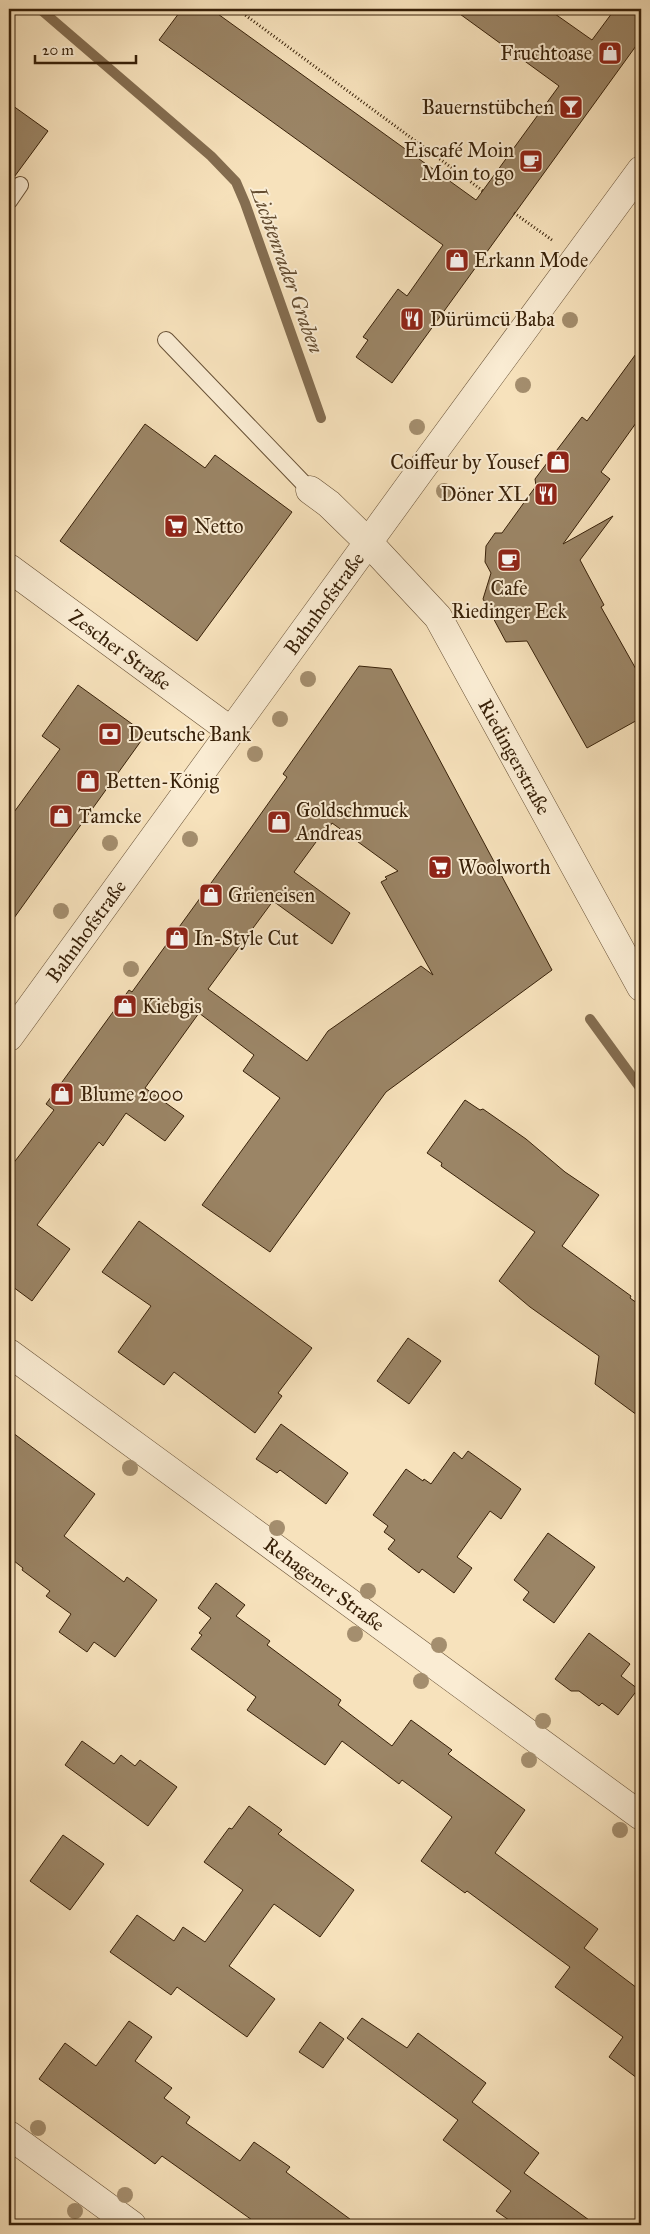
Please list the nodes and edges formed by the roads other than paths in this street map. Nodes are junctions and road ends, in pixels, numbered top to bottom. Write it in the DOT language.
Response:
graph roads {
  1 [pos="641,170"];
  2 [pos="20,185"];
  3 [pos="9,201"];
  4 [pos="166,340"];
  5 [pos="310,490"];
  6 [pos="368,542"];
  7 [pos="9,568"];
  8 [pos="232,731"];
  9 [pos="641,987"];
  10 [pos="9,1037"];
  11 [pos="9,1353"];
  12 [pos="641,1816"];
  13 [pos="9,2135"];
  14 [pos="132,2225"];
  1 -- 6 [label="street, Bahnhofstraße"];
  2 -- 3 [label="lane"];
  4 -- 5 [label="lane"];
  5 -- 6 [label="street, Riedingerstraße"];
  6 -- 8 [label="street, Bahnhofstraße"];
  6 -- 9 [label="street, Riedingerstraße"];
  7 -- 8 [label="street, Zescher Straße"];
  8 -- 10 [label="street, Bahnhofstraße"];
  11 -- 12 [label="street, Rehagener Straße"];
  13 -- 14 [label="street"];
}
